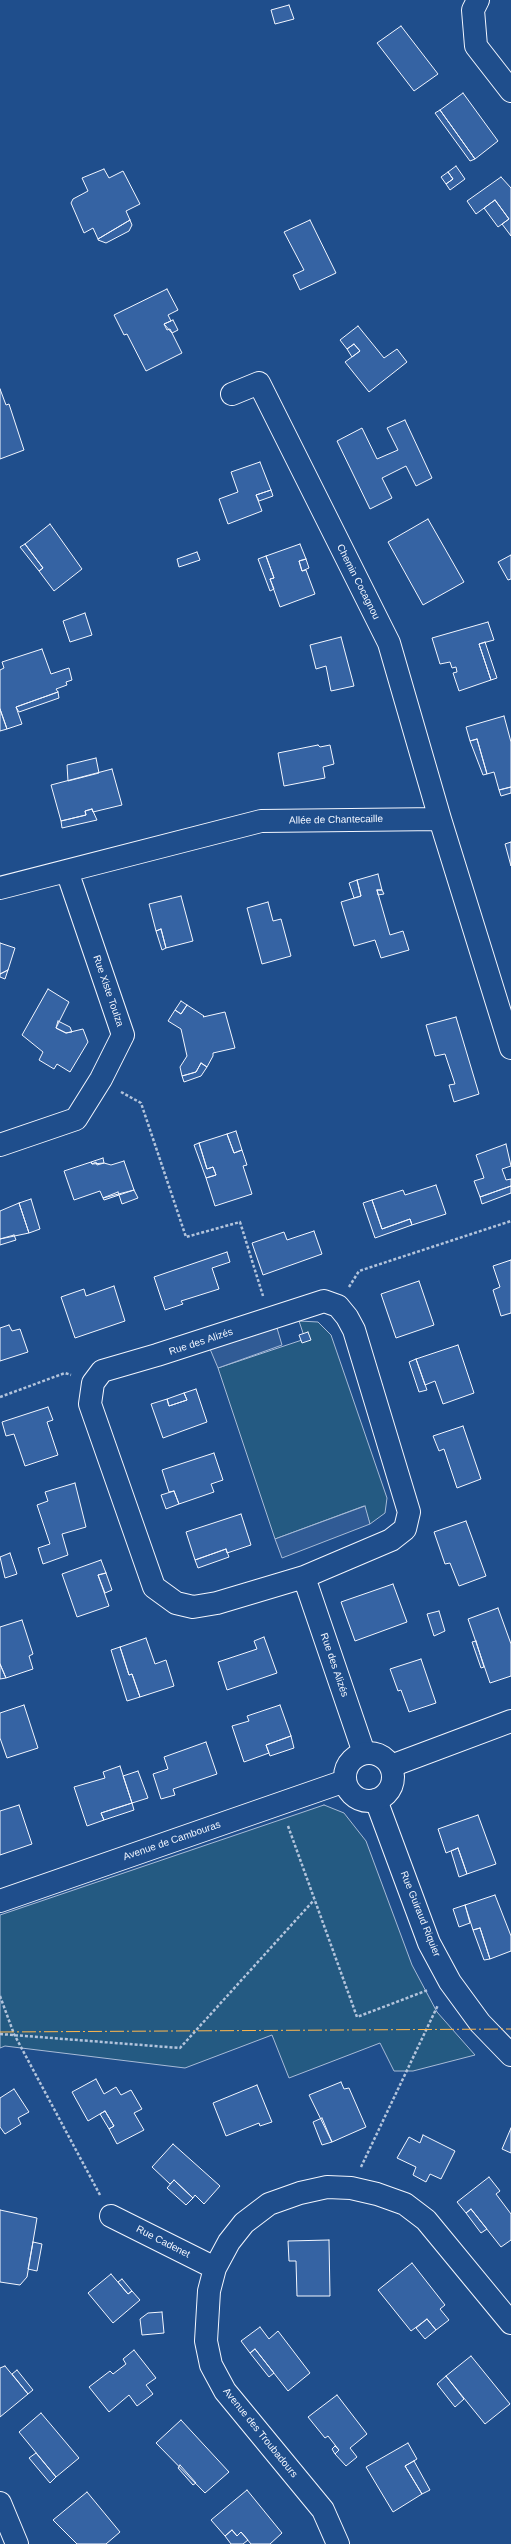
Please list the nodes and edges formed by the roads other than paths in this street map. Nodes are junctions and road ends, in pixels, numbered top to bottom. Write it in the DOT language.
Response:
graph roads {
  1 [pos="478,0"];
  2 [pos="511,91"];
  3 [pos="232,394"];
  4 [pos="440,818"];
  5 [pos="67,871"];
  6 [pos="0,888"];
  7 [pos="511,1048"];
  8 [pos="0,1145"];
  9 [pos="304,1577"];
  10 [pos="511,1721"];
  11 [pos="364,1753"];
  12 [pos="390,1766"];
  13 [pos="346,1781"];
  14 [pos="376,1800"];
  15 [pos="0,1901"];
  16 [pos="511,2055"];
  17 [pos="112,2216"];
  18 [pos="214,2268"];
  19 [pos="511,2323"];
  20 [pos="0,2504"];
  21 [pos="17,2544"];
  22 [pos="338,2544"];
  1 -- 2 [label="street"];
  3 -- 4 [label="street, Chemin Cocagnou"];
  4 -- 5 [label="street, Allée de Chantecaille"];
  4 -- 7 [label="street"];
  5 -- 6 [label="street, Allée de Chantecaille"];
  5 -- 8 [label="street, Rue Xiste Toulza"];
  9 -- 9 [label="street, Rue des Alizés"];
  9 -- 11 [label="street, Rue des Alizés"];
  10 -- 12 [label="street"];
  11 -- 12 [label="street"];
  11 -- 13 [label="street"];
  12 -- 14 [label="street"];
  13 -- 14 [label="street"];
  13 -- 15 [label="street, Avenue de Cambouras"];
  14 -- 16 [label="street, Rue Guiraud Riquier"];
  17 -- 18 [label="street, Rue Cadenet"];
  18 -- 19 [label="street, Avenue des Troubadours"];
  18 -- 22 [label="street, Avenue des Troubadours"];
  20 -- 21 [label="street"];
}
